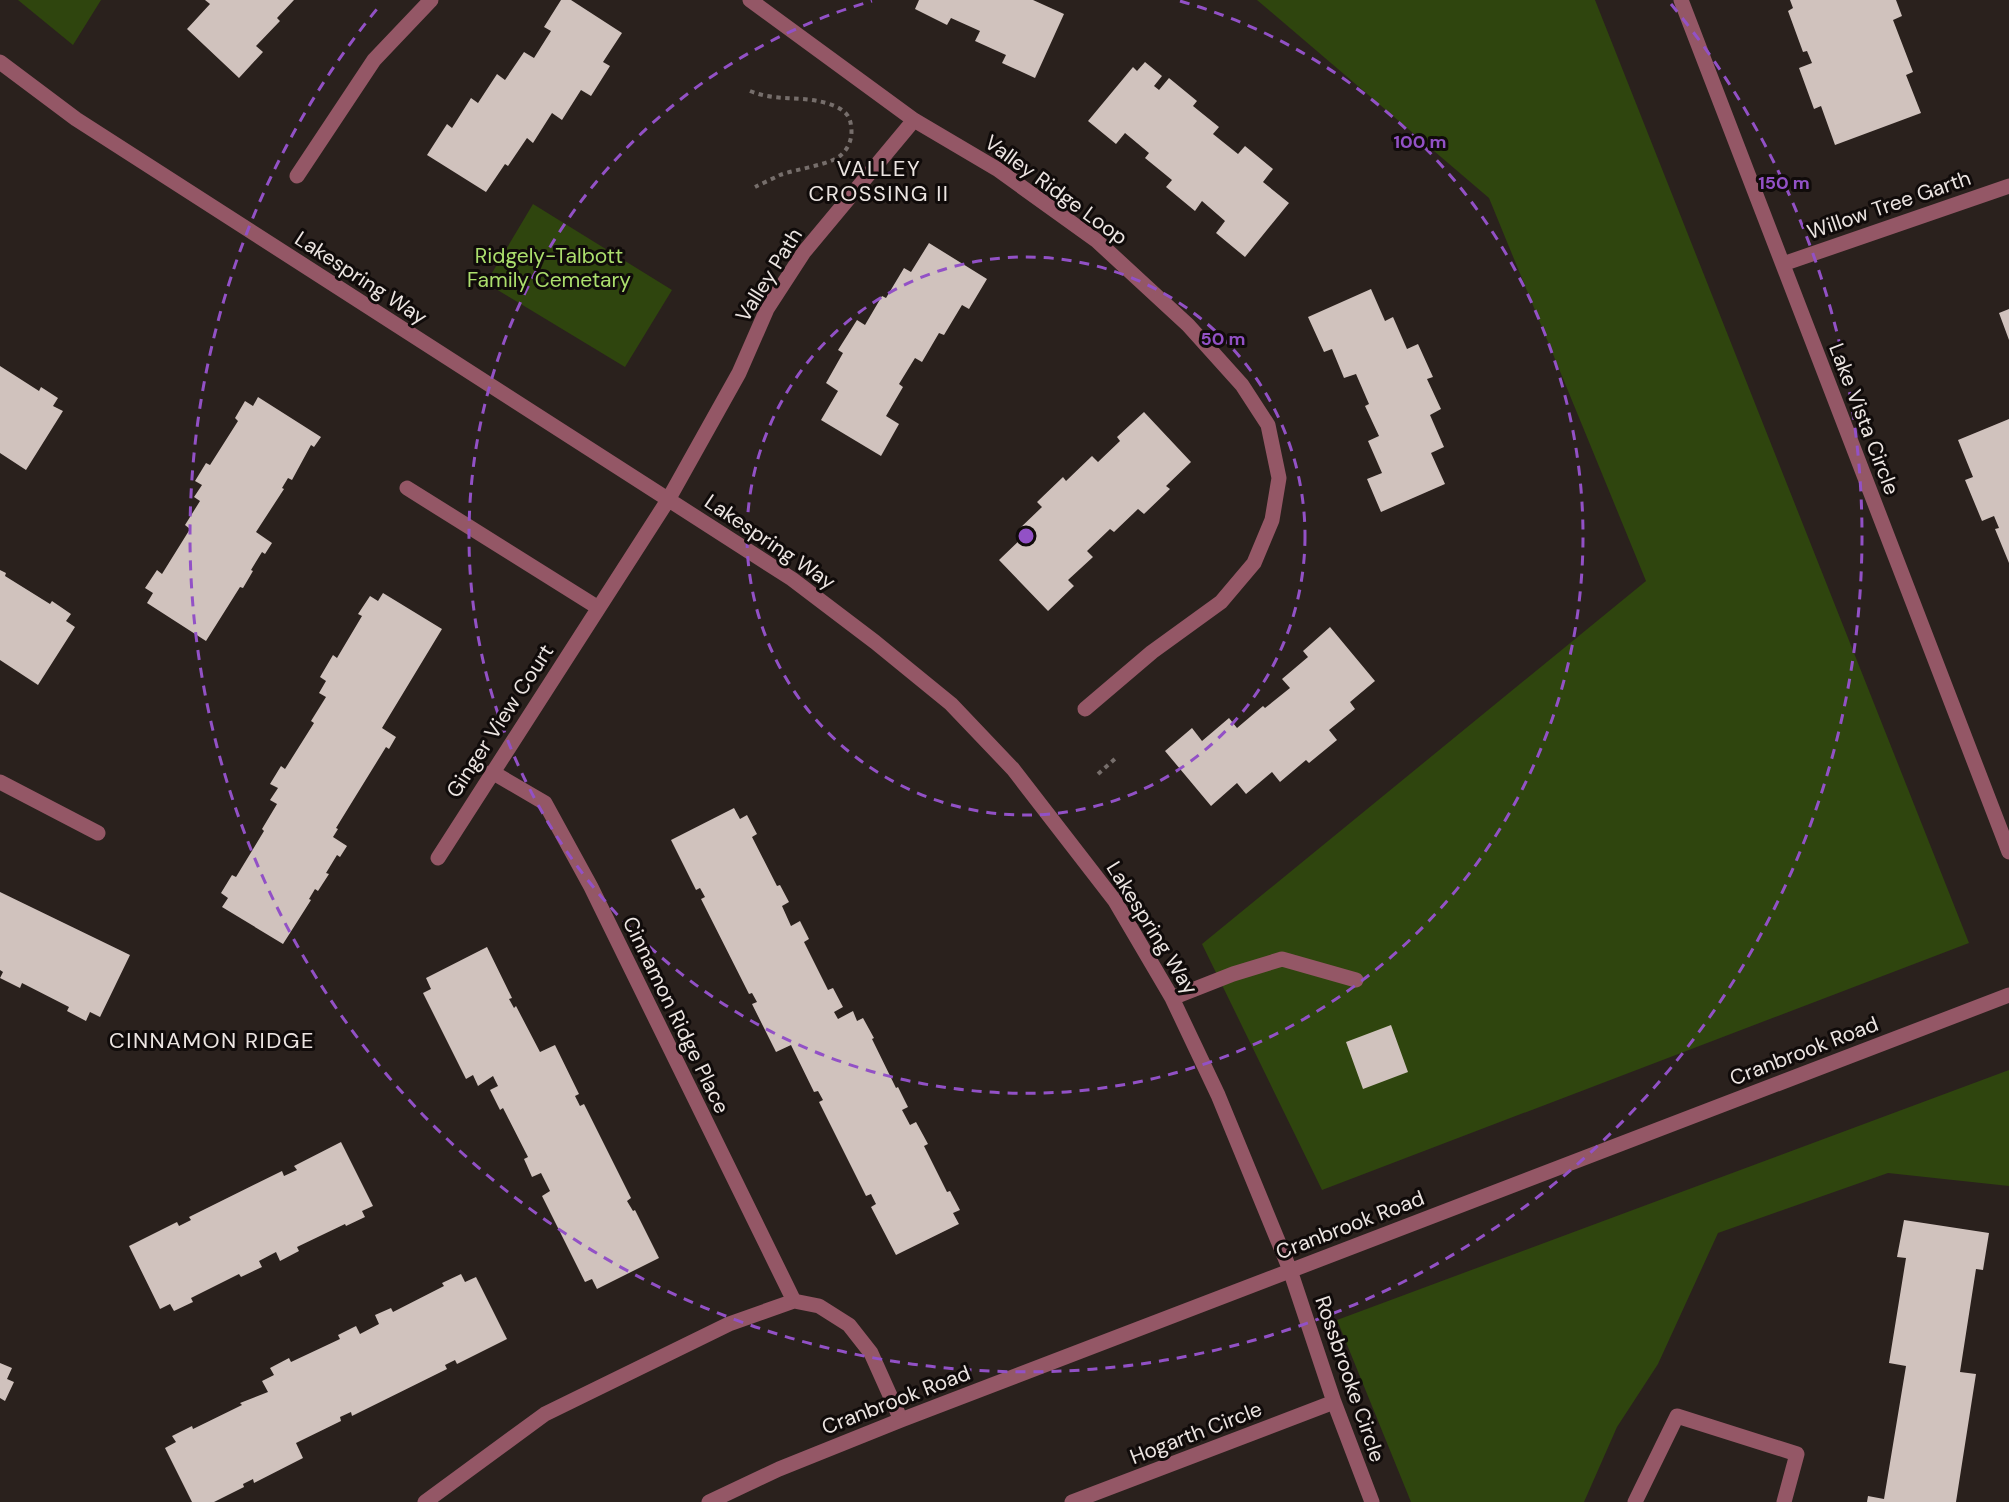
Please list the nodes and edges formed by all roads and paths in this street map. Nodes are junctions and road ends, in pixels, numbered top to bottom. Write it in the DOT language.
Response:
graph roads {
  1 [pos="431,0"];
  2 [pos="750,0"];
  3 [pos="1681,0"];
  4 [pos="0,62"];
  5 [pos="750,92"];
  6 [pos="914,120"];
  7 [pos="297,176"];
  8 [pos="2009,186"];
  9 [pos="755,187"];
  10 [pos="1783,264"];
  11 [pos="407,488"];
  12 [pos="668,500"];
  13 [pos="597,607"];
  14 [pos="1085,709"];
  15 [pos="1116,758"];
  16 [pos="492,772"];
  17 [pos="1098,774"];
  18 [pos="0,782"];
  19 [pos="98,833"];
  20 [pos="2009,852"];
  21 [pos="438,858"];
  22 [pos="1356,980"];
  23 [pos="2009,995"];
  24 [pos="1172,998"];
  25 [pos="1290,1270"];
  26 [pos="794,1301"];
  27 [pos="1334,1402"];
  28 [pos="901,1420"];
  29 [pos="425,1502"];
  30 [pos="709,1502"];
  31 [pos="1072,1502"];
  32 [pos="1372,1502"];
  33 [pos="1635,1502"];
  34 [pos="1784,1502"];
  1 -- 7 [label="street"];
  2 -- 6 [label="street, Valley Ridge Loop"];
  3 -- 10 [label="street, Lake Vista Circle"];
  4 -- 12 [label="street, Lakespring Way"];
  5 -- 9 [label="path"];
  6 -- 12 [label="street, Valley Path"];
  6 -- 14 [label="street, Valley Ridge Loop"];
  8 -- 10 [label="street, Willow Tree Garth"];
  10 -- 20 [label="street, Lake Vista Circle"];
  11 -- 13 [label="street"];
  12 -- 13 [label="street, Ginger View Court"];
  12 -- 24 [label="street, Lakespring Way"];
  13 -- 16 [label="street, Ginger View Court"];
  15 -- 17 [label="path"];
  16 -- 21 [label="street, Ginger View Court"];
  16 -- 26 [label="street, Cinnamon Ridge Place"];
  18 -- 19 [label="street"];
  22 -- 24 [label="street"];
  23 -- 25 [label="street, Cranbrook Road"];
  24 -- 25 [label="street, Lakespring Way"];
  25 -- 27 [label="street, Rossbrooke Circle"];
  25 -- 28 [label="street, Cranbrook Road"];
  26 -- 28 [label="street"];
  26 -- 29 [label="street"];
  27 -- 31 [label="street, Hogarth Circle"];
  27 -- 32 [label="street, Rossbrooke Circle"];
  28 -- 30 [label="street, Cranbrook Road"];
  33 -- 34 [label="street"];
}
